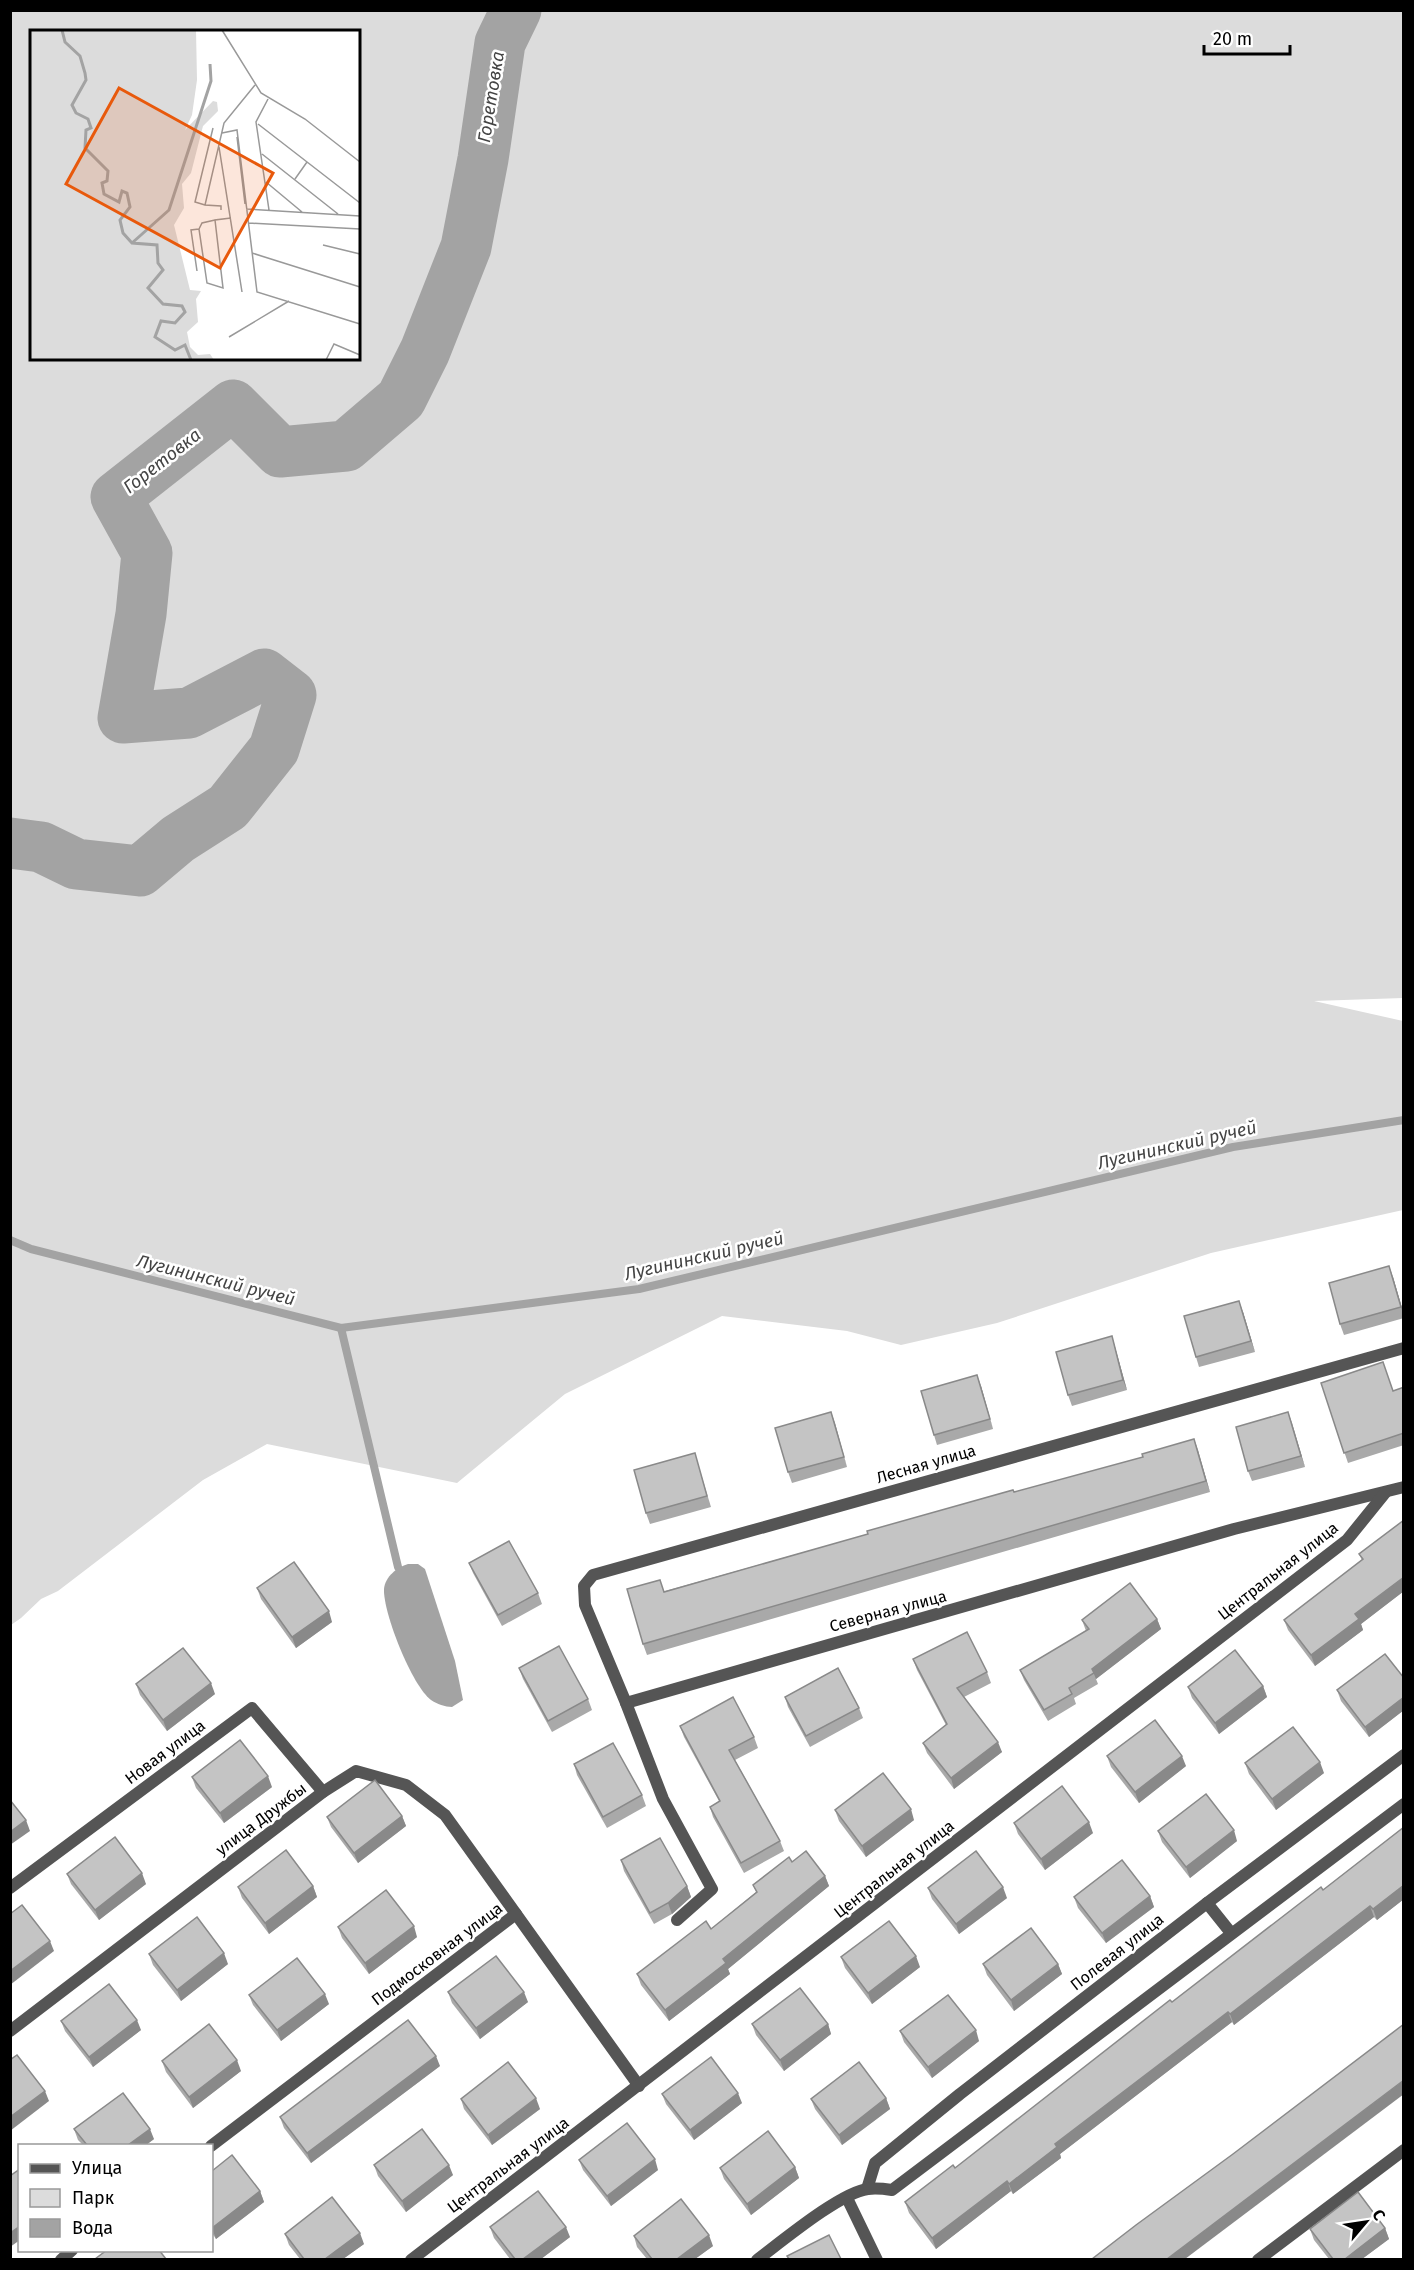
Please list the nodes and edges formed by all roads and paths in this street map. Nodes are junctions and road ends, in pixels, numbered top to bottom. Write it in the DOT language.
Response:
graph roads {
  1 [pos="1404,1348"];
  2 [pos="1404,1487"];
  3 [pos="1385,1492"];
  4 [pos="626,1703"];
  5 [pos="1404,1755"];
  6 [pos="323,1792"];
  7 [pos="1404,1804"];
  8 [pos="10,1888"];
  9 [pos="1207,1903"];
  10 [pos="516,1914"];
  11 [pos="676,1920"];
  12 [pos="1231,1934"];
  13 [pos="10,2031"];
  14 [pos="639,2086"];
  15 [pos="212,2144"];
  16 [pos="1404,2150"];
  17 [pos="867,2189"];
  18 [pos="848,2198"];
  19 [pos="1269,2255"];
  20 [pos="411,2259"];
  21 [pos="757,2259"];
  22 [pos="877,2259"];
  23 [pos="1258,2259"];
  1 -- 4 [label="street, Лесная улица"];
  2 -- 3 [label="street, Северная улица"];
  3 -- 4 [label="street, Северная улица"];
  3 -- 14 [label="street, Центральная улица"];
  4 -- 11 [label="street"];
  5 -- 9 [label="street, Полевая улица"];
  6 -- 8 [label="street, Новая улица"];
  6 -- 10 [label="street, улица Дружбы"];
  6 -- 13 [label="street, улица Дружбы"];
  7 -- 12 [label="street"];
  9 -- 12 [label="street"];
  9 -- 17 [label="street, Полевая улица"];
  10 -- 14 [label="street, Подмосковная улица"];
  10 -- 15 [label="street, Подмосковная улица"];
  12 -- 17 [label="street"];
  14 -- 20 [label="street, Центральная улица"];
  16 -- 19 [label="street"];
  17 -- 18 [label="street"];
  18 -- 21 [label="street"];
  18 -- 22 [label="street"];
  19 -- 23 [label="street"];
}
